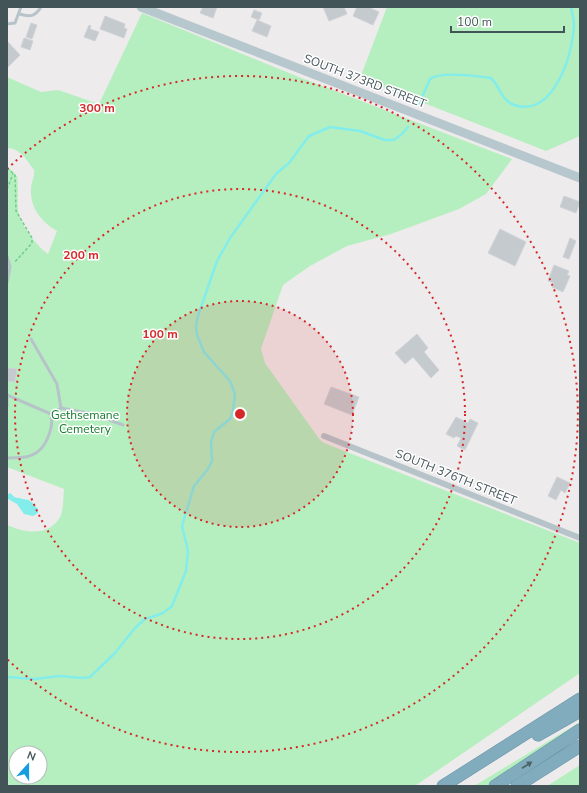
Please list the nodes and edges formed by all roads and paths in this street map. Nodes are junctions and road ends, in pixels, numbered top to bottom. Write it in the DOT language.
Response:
graph roads {
  1 [pos="21,7"];
  2 [pos="41,7"];
  3 [pos="141,7"];
  4 [pos="19,14"];
  5 [pos="7,24"];
  6 [pos="7,168"];
  7 [pos="13,174"];
  8 [pos="580,178"];
  9 [pos="7,189"];
  10 [pos="7,256"];
  11 [pos="10,267"];
  12 [pos="7,283"];
  13 [pos="32,339"];
  14 [pos="7,397"];
  15 [pos="7,406"];
  16 [pos="61,408"];
  17 [pos="51,414"];
  18 [pos="123,425"];
  19 [pos="324,436"];
  20 [pos="7,458"];
  21 [pos="580,538"];
  22 [pos="580,699"];
  23 [pos="580,711"];
  24 [pos="580,730"];
  25 [pos="580,746"];
  26 [pos="443,786"];
  27 [pos="495,786"];
  28 [pos="517,786"];
  1 -- 4 [label="lane"];
  2 -- 4 [label="lane"];
  3 -- 8 [label="street, SOUTH 373RD STREET"];
  4 -- 5 [label="lane"];
  6 -- 7 [label="path"];
  7 -- 9 [label="path"];
  7 -- 11 [label="path"];
  10 -- 11 [label="lane"];
  11 -- 12 [label="lane"];
  13 -- 16 [label="lane"];
  14 -- 15 [label="lane"];
  14 -- 17 [label="lane"];
  16 -- 17 [label="lane"];
  16 -- 18 [label="lane"];
  17 -- 20 [label="lane"];
  19 -- 21 [label="street, SOUTH 376TH STREET"];
  22 -- 26 [label="highway"];
  23 -- 26 [label="highway"];
  27 -- 24 [label="highway, one-way"];
  25 -- 28 [label="highway"];
}
